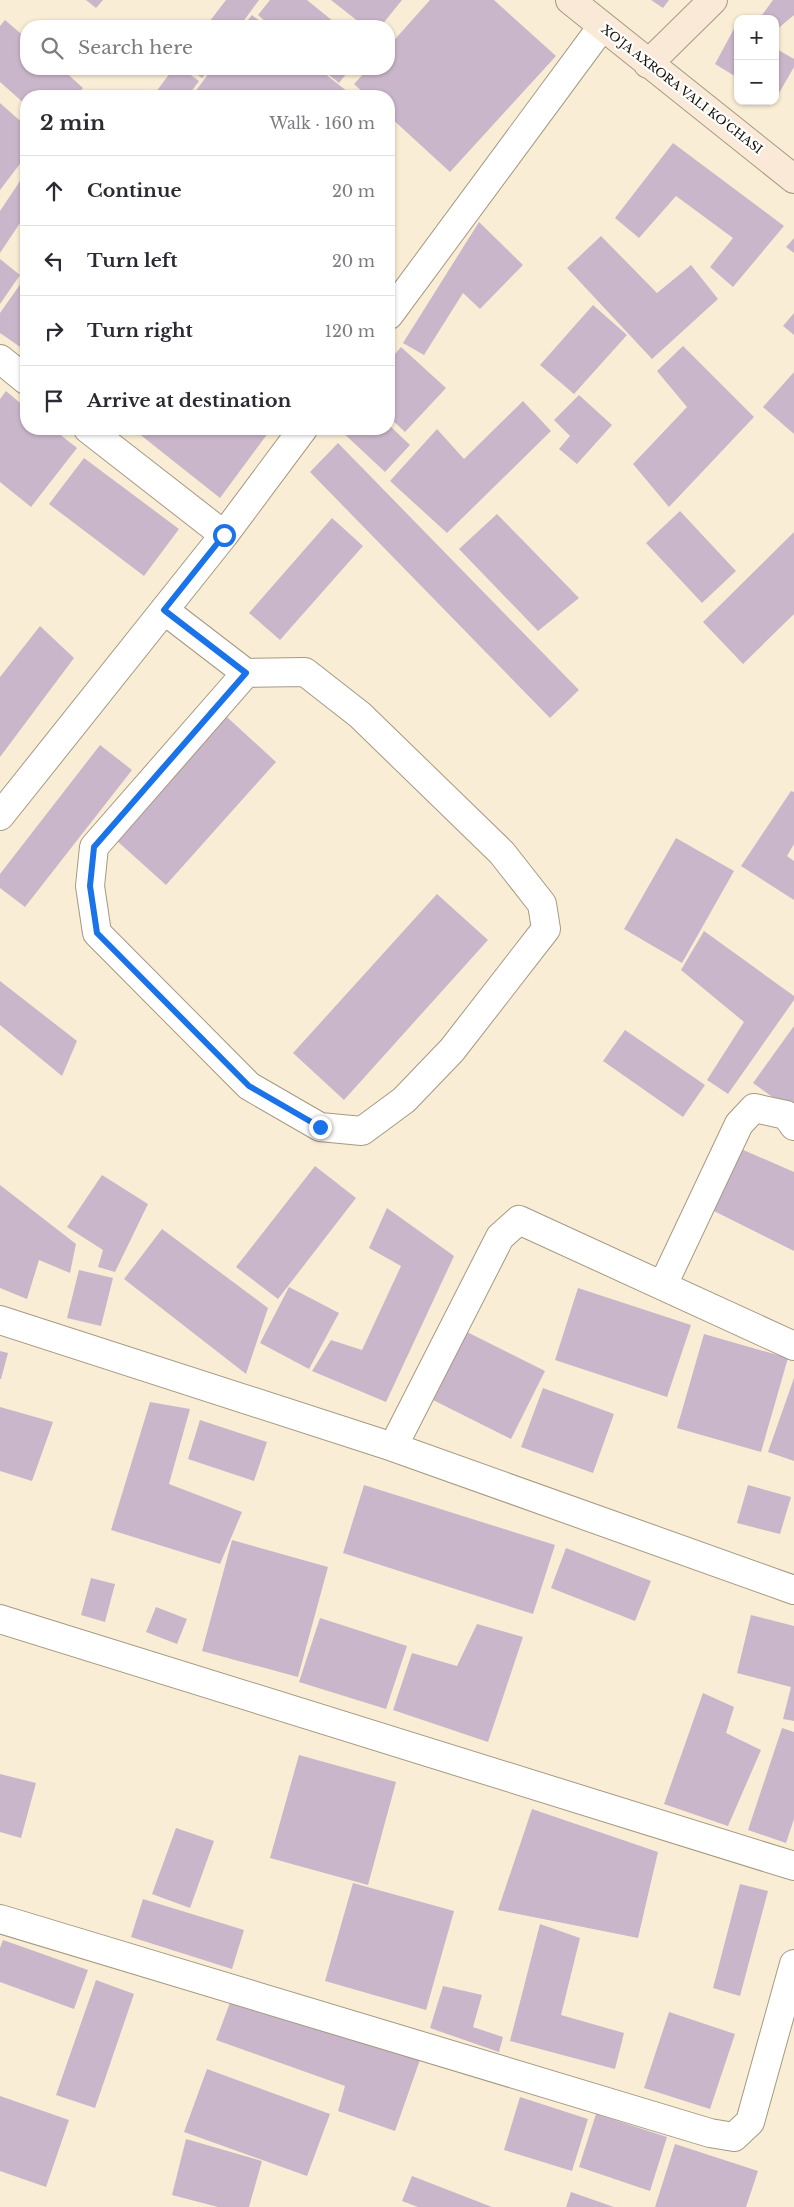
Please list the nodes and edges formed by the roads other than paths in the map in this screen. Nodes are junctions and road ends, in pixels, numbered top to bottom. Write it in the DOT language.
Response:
graph roads {
  1 [pos="570,0"];
  2 [pos="713,0"];
  3 [pos="648,64"];
  4 [pos="794,179"];
  5 [pos="395,307"];
  6 [pos="0,359"];
  7 [pos="20,375"];
  8 [pos="96,435"];
  9 [pos="299,435"];
  10 [pos="224,535"];
  11 [pos="164,610"];
  12 [pos="246,673"];
  13 [pos="0,816"];
  14 [pos="794,1126"];
  15 [pos="663,1285"];
  16 [pos="0,1320"];
  17 [pos="794,1346"];
  18 [pos="393,1447"];
  19 [pos="794,1590"];
  20 [pos="0,1619"];
  21 [pos="794,1866"];
  22 [pos="0,1919"];
  23 [pos="794,1964"];
  1 -- 3 [label="street, XO'JA AXRORA VALI KO'CHASI"];
  2 -- 3 [label="street"];
  3 -- 4 [label="street, XO'JA AXRORA VALI KO'CHASI"];
  3 -- 5 [label="street"];
  6 -- 7 [label="street"];
  8 -- 10 [label="street"];
  9 -- 10 [label="street"];
  10 -- 11 [label="street"];
  11 -- 12 [label="street"];
  11 -- 13 [label="street"];
  12 -- 12 [label="street"];
  14 -- 15 [label="street"];
  15 -- 17 [label="street"];
  15 -- 18 [label="street"];
  16 -- 18 [label="street"];
  18 -- 19 [label="street"];
  20 -- 21 [label="street"];
  22 -- 23 [label="street"];
}
